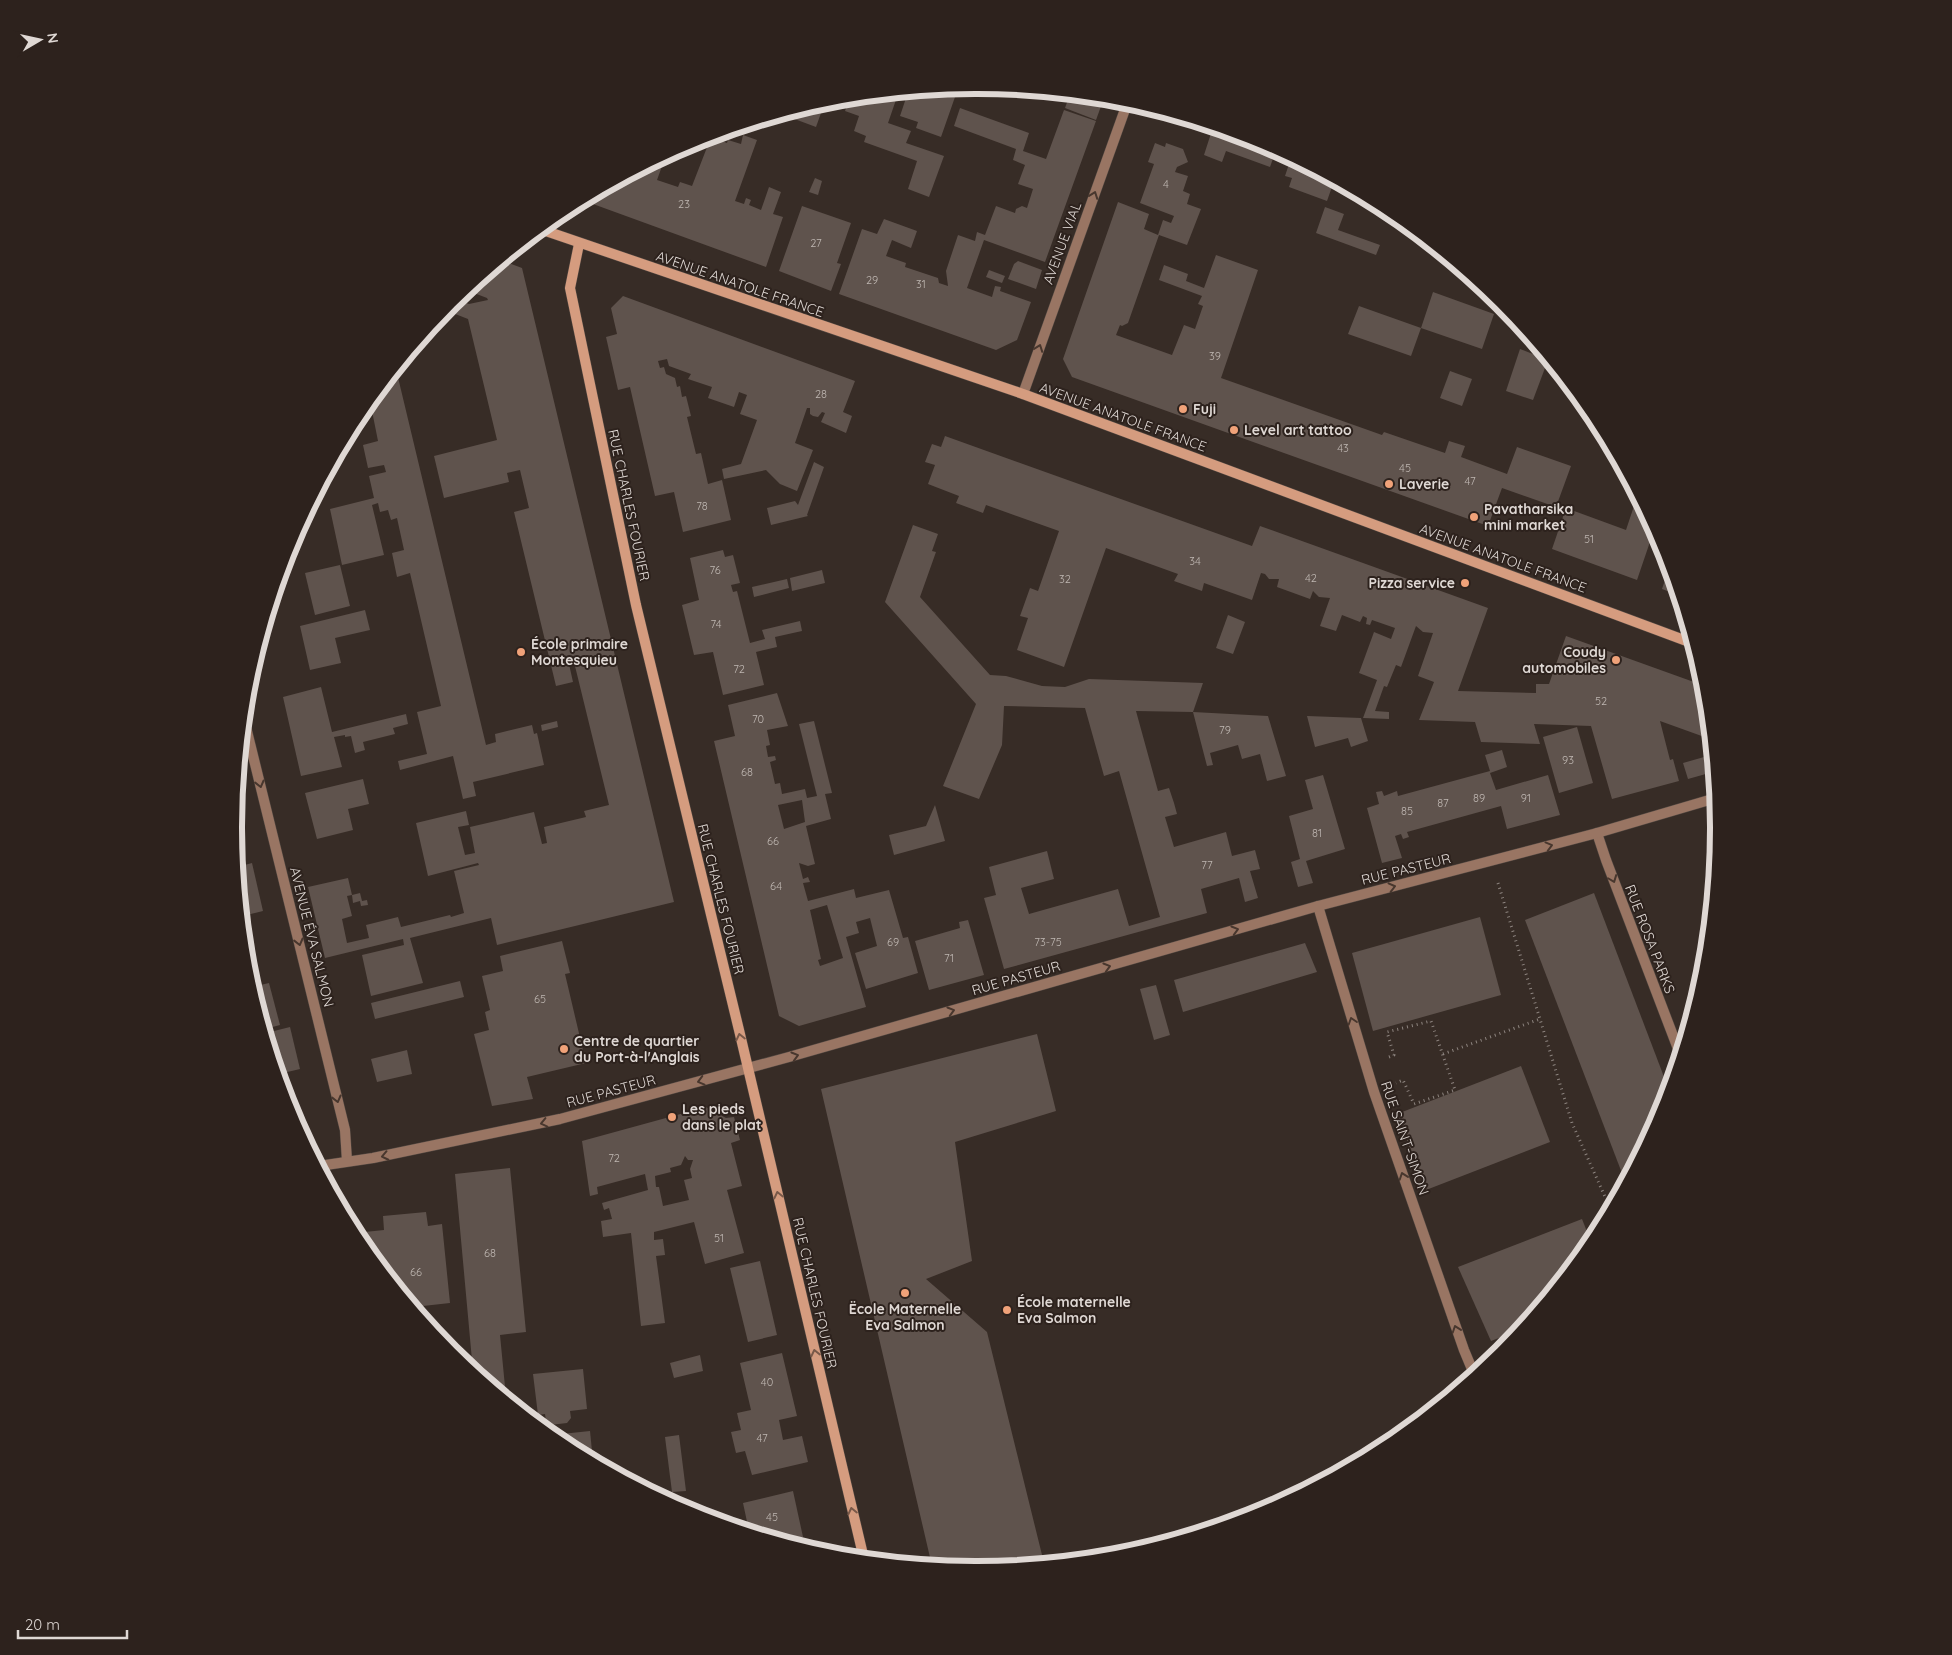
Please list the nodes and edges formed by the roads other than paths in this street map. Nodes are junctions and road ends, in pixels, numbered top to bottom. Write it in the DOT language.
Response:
graph roads {
  1 [pos="1125,109"];
  2 [pos="547,232"];
  3 [pos="579,244"];
  4 [pos="1023,394"];
  5 [pos="1686,641"];
  6 [pos="248,737"];
  7 [pos="1709,800"];
  8 [pos="1597,833"];
  9 [pos="1318,906"];
  10 [pos="1677,1045"];
  11 [pos="748,1069"];
  12 [pos="346,1161"];
  13 [pos="325,1165"];
  14 [pos="1472,1368"];
  15 [pos="862,1552"];
  4 -- 1 [label="street, AVENUE VIAL, one-way"];
  2 -- 3 [label="street, AVENUE ANATOLE FRANCE"];
  3 -- 4 [label="street, AVENUE ANATOLE FRANCE"];
  11 -- 3 [label="street, RUE CHARLES FOURIER, one-way"];
  4 -- 5 [label="street, AVENUE ANATOLE FRANCE"];
  6 -- 12 [label="street, AVENUE ÉVA SALMON, one-way"];
  7 -- 8 [label="street, RUE PASTEUR"];
  9 -- 8 [label="street, RUE PASTEUR, one-way"];
  8 -- 10 [label="street, RUE ROSA PARKS, one-way"];
  11 -- 9 [label="street, RUE PASTEUR, one-way"];
  14 -- 9 [label="street, RUE SAINT-SIMON, one-way"];
  11 -- 12 [label="street, RUE PASTEUR, one-way"];
  15 -- 11 [label="street, RUE CHARLES FOURIER, one-way"];
  12 -- 13 [label="street, RUE PASTEUR"];
}
